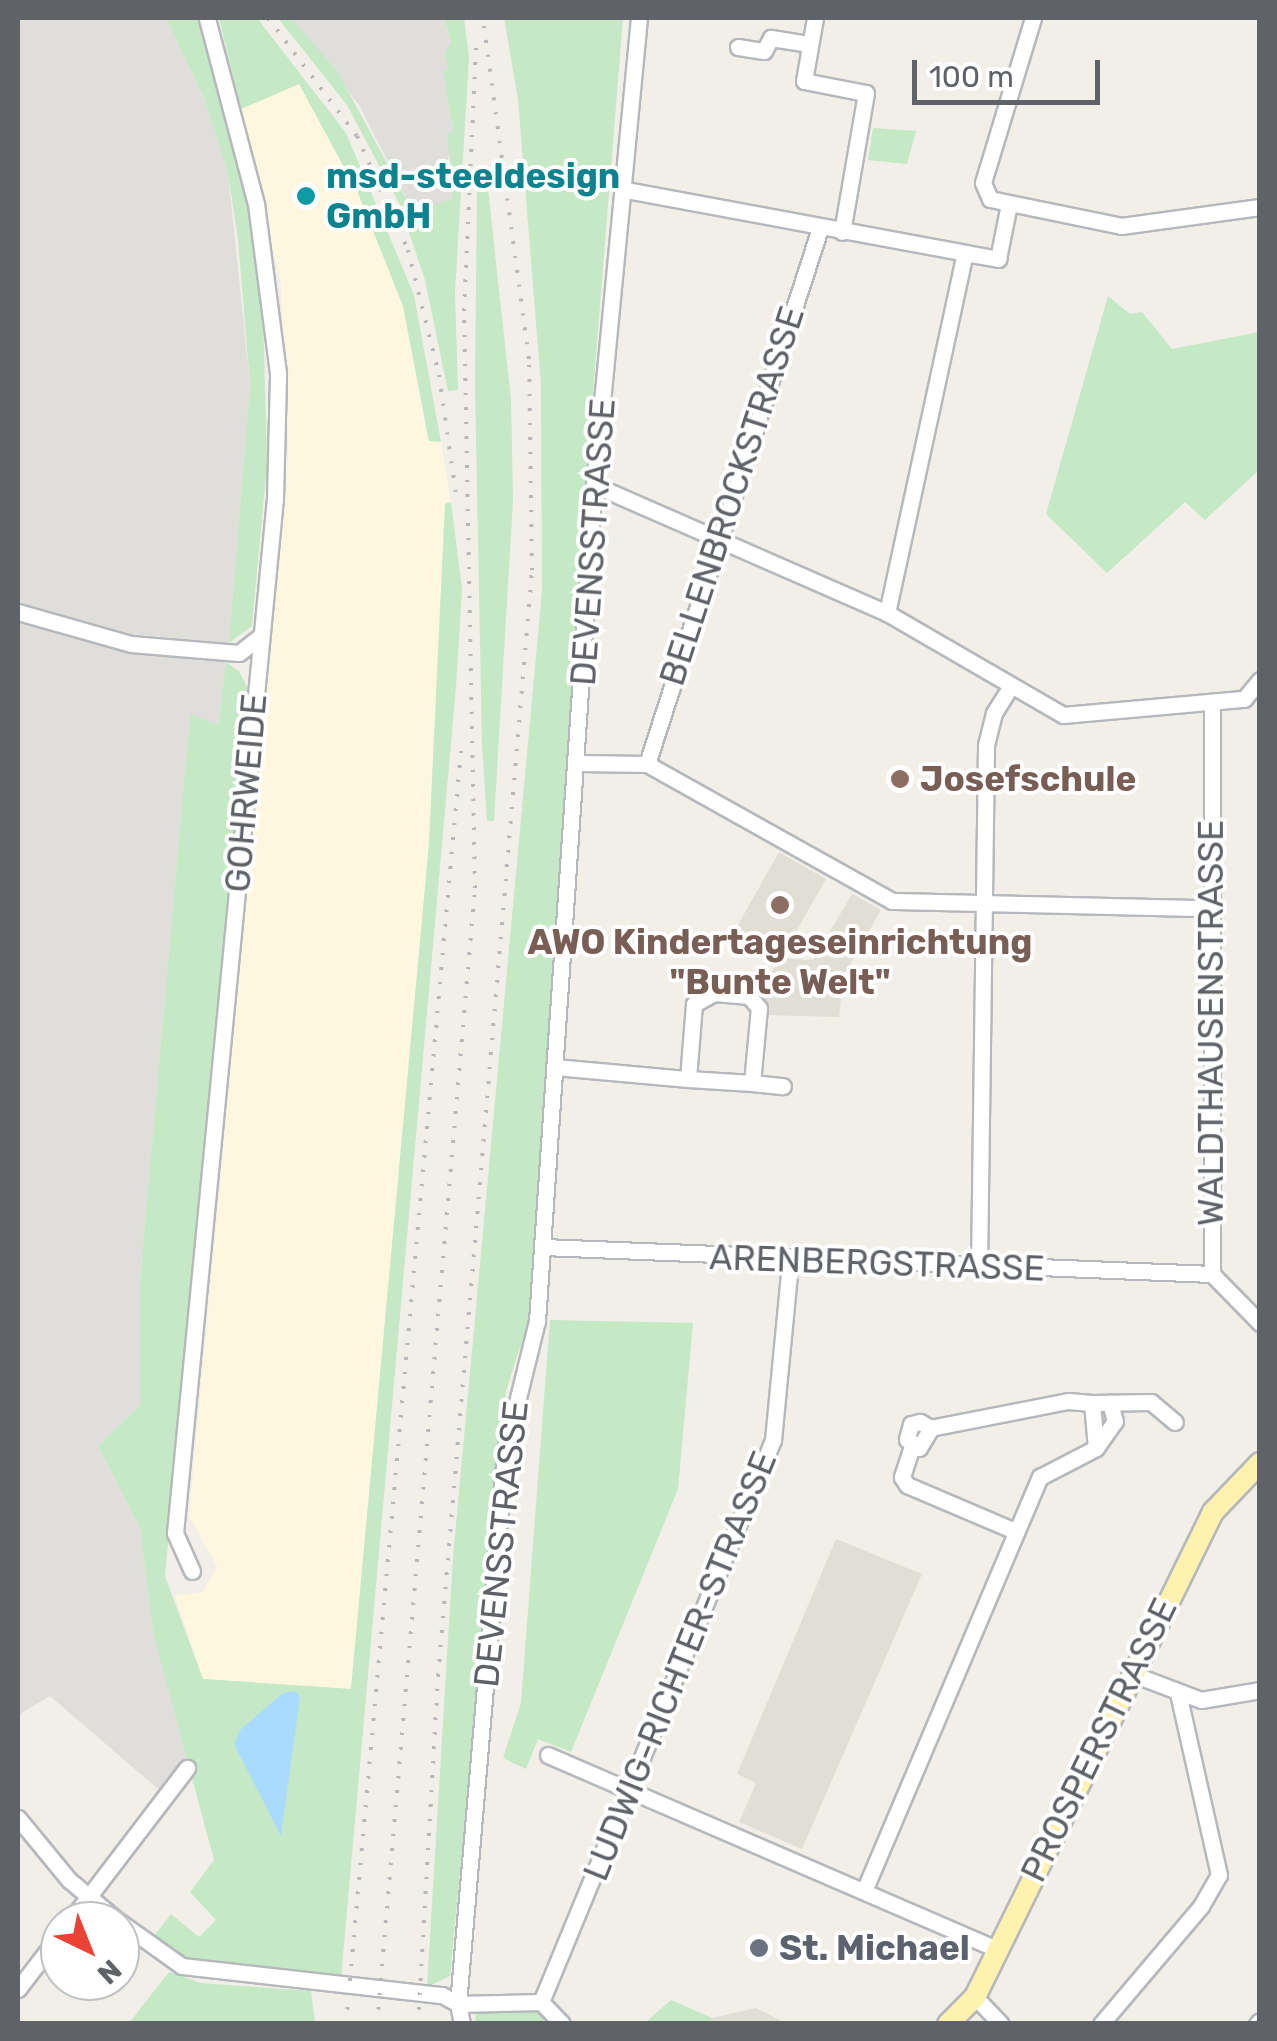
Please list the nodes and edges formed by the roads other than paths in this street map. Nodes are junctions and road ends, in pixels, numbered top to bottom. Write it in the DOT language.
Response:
graph roads {
  1 [pos="207,18"];
  2 [pos="640,18"];
  3 [pos="815,18"];
  4 [pos="1032,18"];
  5 [pos="810,44"];
  6 [pos="738,47"];
  7 [pos="626,190"];
  8 [pos="1009,204"];
  9 [pos="1260,207"];
  10 [pos="820,228"];
  11 [pos="842,232"];
  12 [pos="965,253"];
  13 [pos="594,485"];
  14 [pos="719,539"];
  15 [pos="18,612"];
  16 [pos="887,613"];
  17 [pos="260,636"];
  18 [pos="1260,680"];
  19 [pos="1011,686"];
  20 [pos="1244,699"];
  21 [pos="1212,702"];
  22 [pos="1260,708"];
  23 [pos="579,763"];
  24 [pos="647,764"];
  25 [pos="981,903"];
  26 [pos="1210,908"];
  27 [pos="555,1067"];
  28 [pos="688,1079"];
  29 [pos="752,1083"];
  30 [pos="783,1086"];
  31 [pos="544,1247"];
  32 [pos="790,1262"];
  33 [pos="980,1268"];
  34 [pos="1212,1274"];
  35 [pos="1260,1323"];
  36 [pos="1092,1403"];
  37 [pos="1110,1403"];
  38 [pos="1175,1422"];
  39 [pos="1096,1448"];
  40 [pos="1260,1463"];
  41 [pos="1014,1530"];
  42 [pos="192,1571"];
  43 [pos="1130,1673"];
  44 [pos="1260,1690"];
  45 [pos="1178,1693"];
  46 [pos="548,1755"];
  47 [pos="188,1768"];
  48 [pos="632,1792"];
  49 [pos="18,1818"];
  50 [pos="864,1891"];
  51 [pos="88,1898"];
  52 [pos="86,1901"];
  53 [pos="92,1901"];
  54 [pos="140,1937"];
  55 [pos="999,1950"];
  56 [pos="40,1960"];
  57 [pos="18,1988"];
  58 [pos="975,1997"];
  59 [pos="542,2002"];
  60 [pos="458,2004"];
  61 [pos="462,2024"];
  62 [pos="562,2024"];
  63 [pos="948,2024"];
  64 [pos="1001,2024"];
  65 [pos="1101,2024"];
  1 -- 17 [label="street, GOHRWEIDE"];
  2 -- 7 [label="street, DEVENSSTRASSE"];
  3 -- 5 [label="street"];
  4 -- 8 [label="street"];
  5 -- 6 [label="street"];
  5 -- 11 [label="street"];
  7 -- 10 [label="street"];
  7 -- 13 [label="street, DEVENSSTRASSE"];
  8 -- 9 [label="street"];
  8 -- 12 [label="street"];
  10 -- 11 [label="street"];
  10 -- 14 [label="street, BELLENBROCKSTRASSE"];
  11 -- 12 [label="street"];
  12 -- 16 [label="street"];
  13 -- 14 [label="street"];
  13 -- 23 [label="street, DEVENSSTRASSE"];
  14 -- 16 [label="street"];
  14 -- 24 [label="street, BELLENBROCKSTRASSE"];
  15 -- 17 [label="street"];
  16 -- 19 [label="street"];
  17 -- 42 [label="street, GOHRWEIDE"];
  18 -- 20 [label="street"];
  19 -- 21 [label="street"];
  19 -- 25 [label="street"];
  20 -- 21 [label="street"];
  20 -- 22 [label="street"];
  21 -- 26 [label="street, WALDTHAUSENSTRASSE"];
  23 -- 24 [label="street"];
  23 -- 27 [label="street, DEVENSSTRASSE"];
  24 -- 25 [label="street"];
  25 -- 26 [label="street"];
  25 -- 33 [label="street"];
  26 -- 34 [label="street, WALDTHAUSENSTRASSE"];
  27 -- 28 [label="street"];
  27 -- 31 [label="street, DEVENSSTRASSE"];
  28 -- 29 [label="street"];
  28 -- 29 [label="street"];
  29 -- 30 [label="street"];
  31 -- 32 [label="street, ARENBERGSTRASSE"];
  31 -- 60 [label="street, DEVENSSTRASSE"];
  32 -- 33 [label="street, ARENBERGSTRASSE"];
  32 -- 48 [label="street, LUDWIG-RICHTER-STRASSE"];
  33 -- 34 [label="street, ARENBERGSTRASSE"];
  34 -- 35 [label="street, WALDTHAUSENSTRASSE"];
  36 -- 37 [label="street"];
  36 -- 39 [label="street"];
  36 -- 41 [label="street"];
  37 -- 38 [label="street"];
  37 -- 39 [label="street"];
  39 -- 41 [label="street"];
  40 -- 43 [label="main road, PROSPERSTRASSE"];
  41 -- 50 [label="street"];
  43 -- 45 [label="street"];
  43 -- 55 [label="main road, PROSPERSTRASSE"];
  44 -- 45 [label="street"];
  45 -- 65 [label="street"];
  46 -- 48 [label="street"];
  47 -- 51 [label="street"];
  48 -- 50 [label="street"];
  48 -- 59 [label="street, LUDWIG-RICHTER-STRASSE"];
  49 -- 51 [label="street"];
  50 -- 55 [label="street"];
  51 -- 52 [label="street"];
  51 -- 53 [label="street"];
  54 -- 60 [label="street"];
  55 -- 58 [label="main road, PROSPERSTRASSE"];
  56 -- 57 [label="street"];
  58 -- 63 [label="main road, PROSPERSTRASSE"];
  58 -- 64 [label="street"];
  59 -- 60 [label="street"];
  59 -- 62 [label="street"];
  60 -- 61 [label="street, DEVENSSTRASSE"];
}
